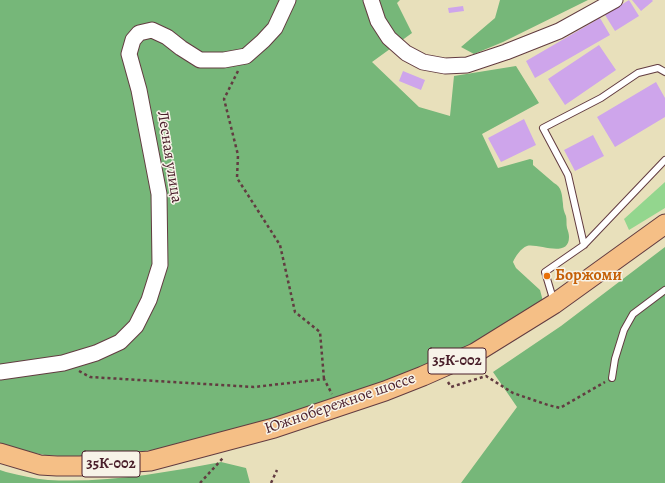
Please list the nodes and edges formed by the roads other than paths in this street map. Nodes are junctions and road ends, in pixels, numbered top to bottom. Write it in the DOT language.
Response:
graph roads {
  1 [pos="288,0"];
  2 [pos="371,0"];
  3 [pos="615,0"];
  4 [pos="665,72"];
  5 [pos="665,160"];
  6 [pos="665,224"];
  7 [pos="665,238"];
  8 [pos="584,245"];
  9 [pos="665,290"];
  10 [pos="559,308"];
  11 [pos="0,372"];
  12 [pos="612,378"];
  13 [pos="0,453"];
  14 [pos="0,466"];
  1 -- 11 [label="street, Лесная улица"];
  2 -- 3 [label="street"];
  4 -- 8 [label="lane"];
  5 -- 8 [label="lane"];
  6 -- 10 [label="highway, Южнобережное шоссе / 35К-002"];
  7 -- 10 [label="highway, Южнобережное шоссе / 35К-002"];
  8 -- 10 [label="lane"];
  9 -- 12 [label="lane"];
  10 -- 13 [label="highway, Южнобережное шоссе / 35К-002"];
  10 -- 14 [label="highway, Южнобережное шоссе / 35К-002"];
}
